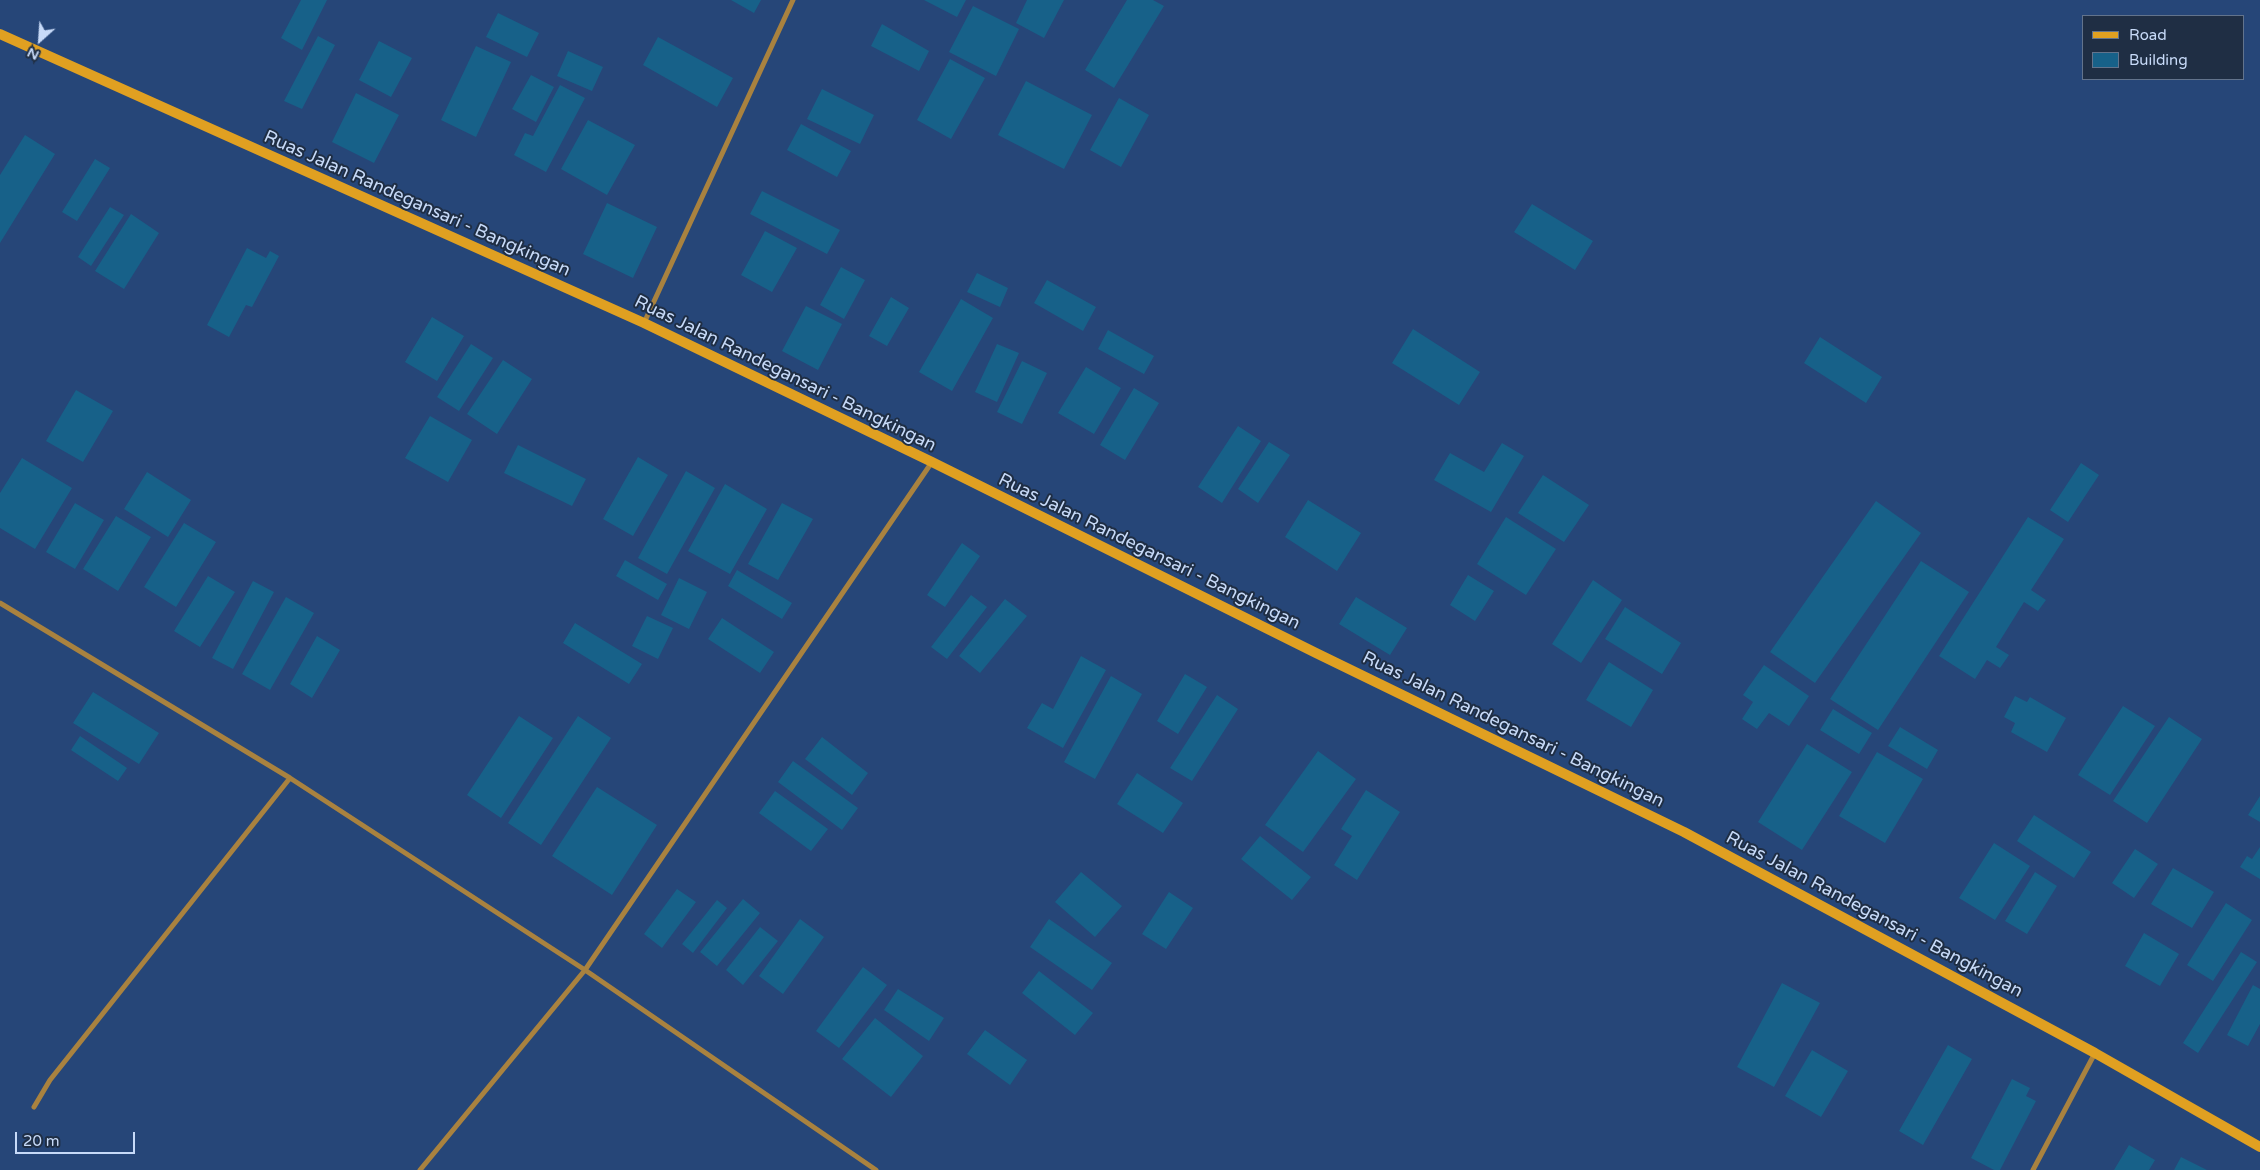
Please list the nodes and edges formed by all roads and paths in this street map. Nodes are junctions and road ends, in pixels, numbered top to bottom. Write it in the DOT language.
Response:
graph roads {
  1 [pos="793,0"];
  2 [pos="0,34"];
  3 [pos="644,323"];
  4 [pos="932,462"];
  5 [pos="0,603"];
  6 [pos="290,778"];
  7 [pos="585,970"];
  8 [pos="2095,1053"];
  9 [pos="34,1107"];
  10 [pos="2260,1147"];
  11 [pos="420,1170"];
  12 [pos="876,1170"];
  13 [pos="2033,1170"];
  1 -- 3 [label="street"];
  2 -- 3 [label="main road, Ruas Jalan Randegansari - Bangkingan"];
  3 -- 4 [label="main road, Ruas Jalan Randegansari - Bangkingan"];
  4 -- 7 [label="street"];
  4 -- 8 [label="main road, Ruas Jalan Randegansari - Bangkingan"];
  5 -- 6 [label="street"];
  6 -- 7 [label="street"];
  6 -- 9 [label="street"];
  7 -- 11 [label="street"];
  7 -- 12 [label="street"];
  8 -- 10 [label="main road, Ruas Jalan Randegansari - Bangkingan"];
  8 -- 13 [label="street"];
}
